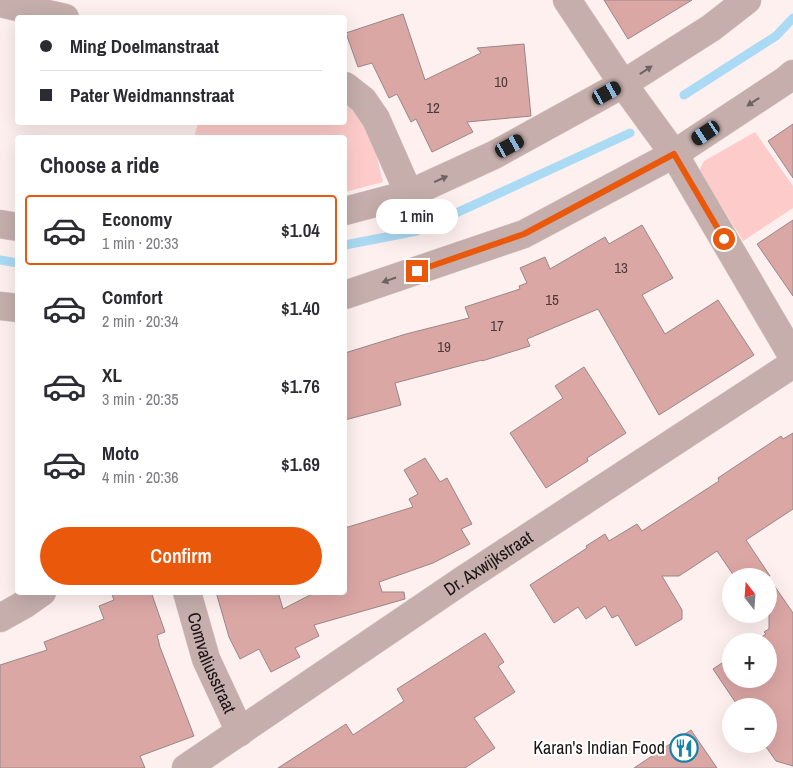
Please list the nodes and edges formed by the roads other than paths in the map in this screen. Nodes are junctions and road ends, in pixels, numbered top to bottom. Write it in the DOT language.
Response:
graph roads {
  1 [pos="567,0"];
  2 [pos="747,0"];
  3 [pos="0,3"];
  4 [pos="52,15"];
  5 [pos="793,74"];
  6 [pos="623,84"];
  7 [pos="347,88"];
  8 [pos="674,154"];
  9 [pos="409,194"];
  10 [pos="347,210"];
  11 [pos="0,224"];
  12 [pos="15,226"];
  13 [pos="347,294"];
  14 [pos="0,306"];
  15 [pos="15,308"];
  16 [pos="793,357"];
  17 [pos="793,364"];
  18 [pos="38,595"];
  19 [pos="188,595"];
  20 [pos="0,618"];
  21 [pos="240,732"];
  22 [pos="186,768"];
  1 -- 6 [label="street"];
  6 -- 2 [label="street, one-way"];
  3 -- 4 [label="street"];
  5 -- 8 [label="street, one-way"];
  6 -- 8 [label="street"];
  9 -- 6 [label="street, one-way"];
  7 -- 9 [label="street"];
  8 -- 13 [label="street, one-way"];
  8 -- 16 [label="street"];
  9 -- 10 [label="street"];
  11 -- 12 [label="street"];
  14 -- 15 [label="street"];
  17 -- 21 [label="street, Dr. Axwijkstraat"];
  18 -- 20 [label="street"];
  19 -- 21 [label="street, Comvaliusstraat"];
  21 -- 22 [label="street, Dr. Axwijkstraat"];
}
